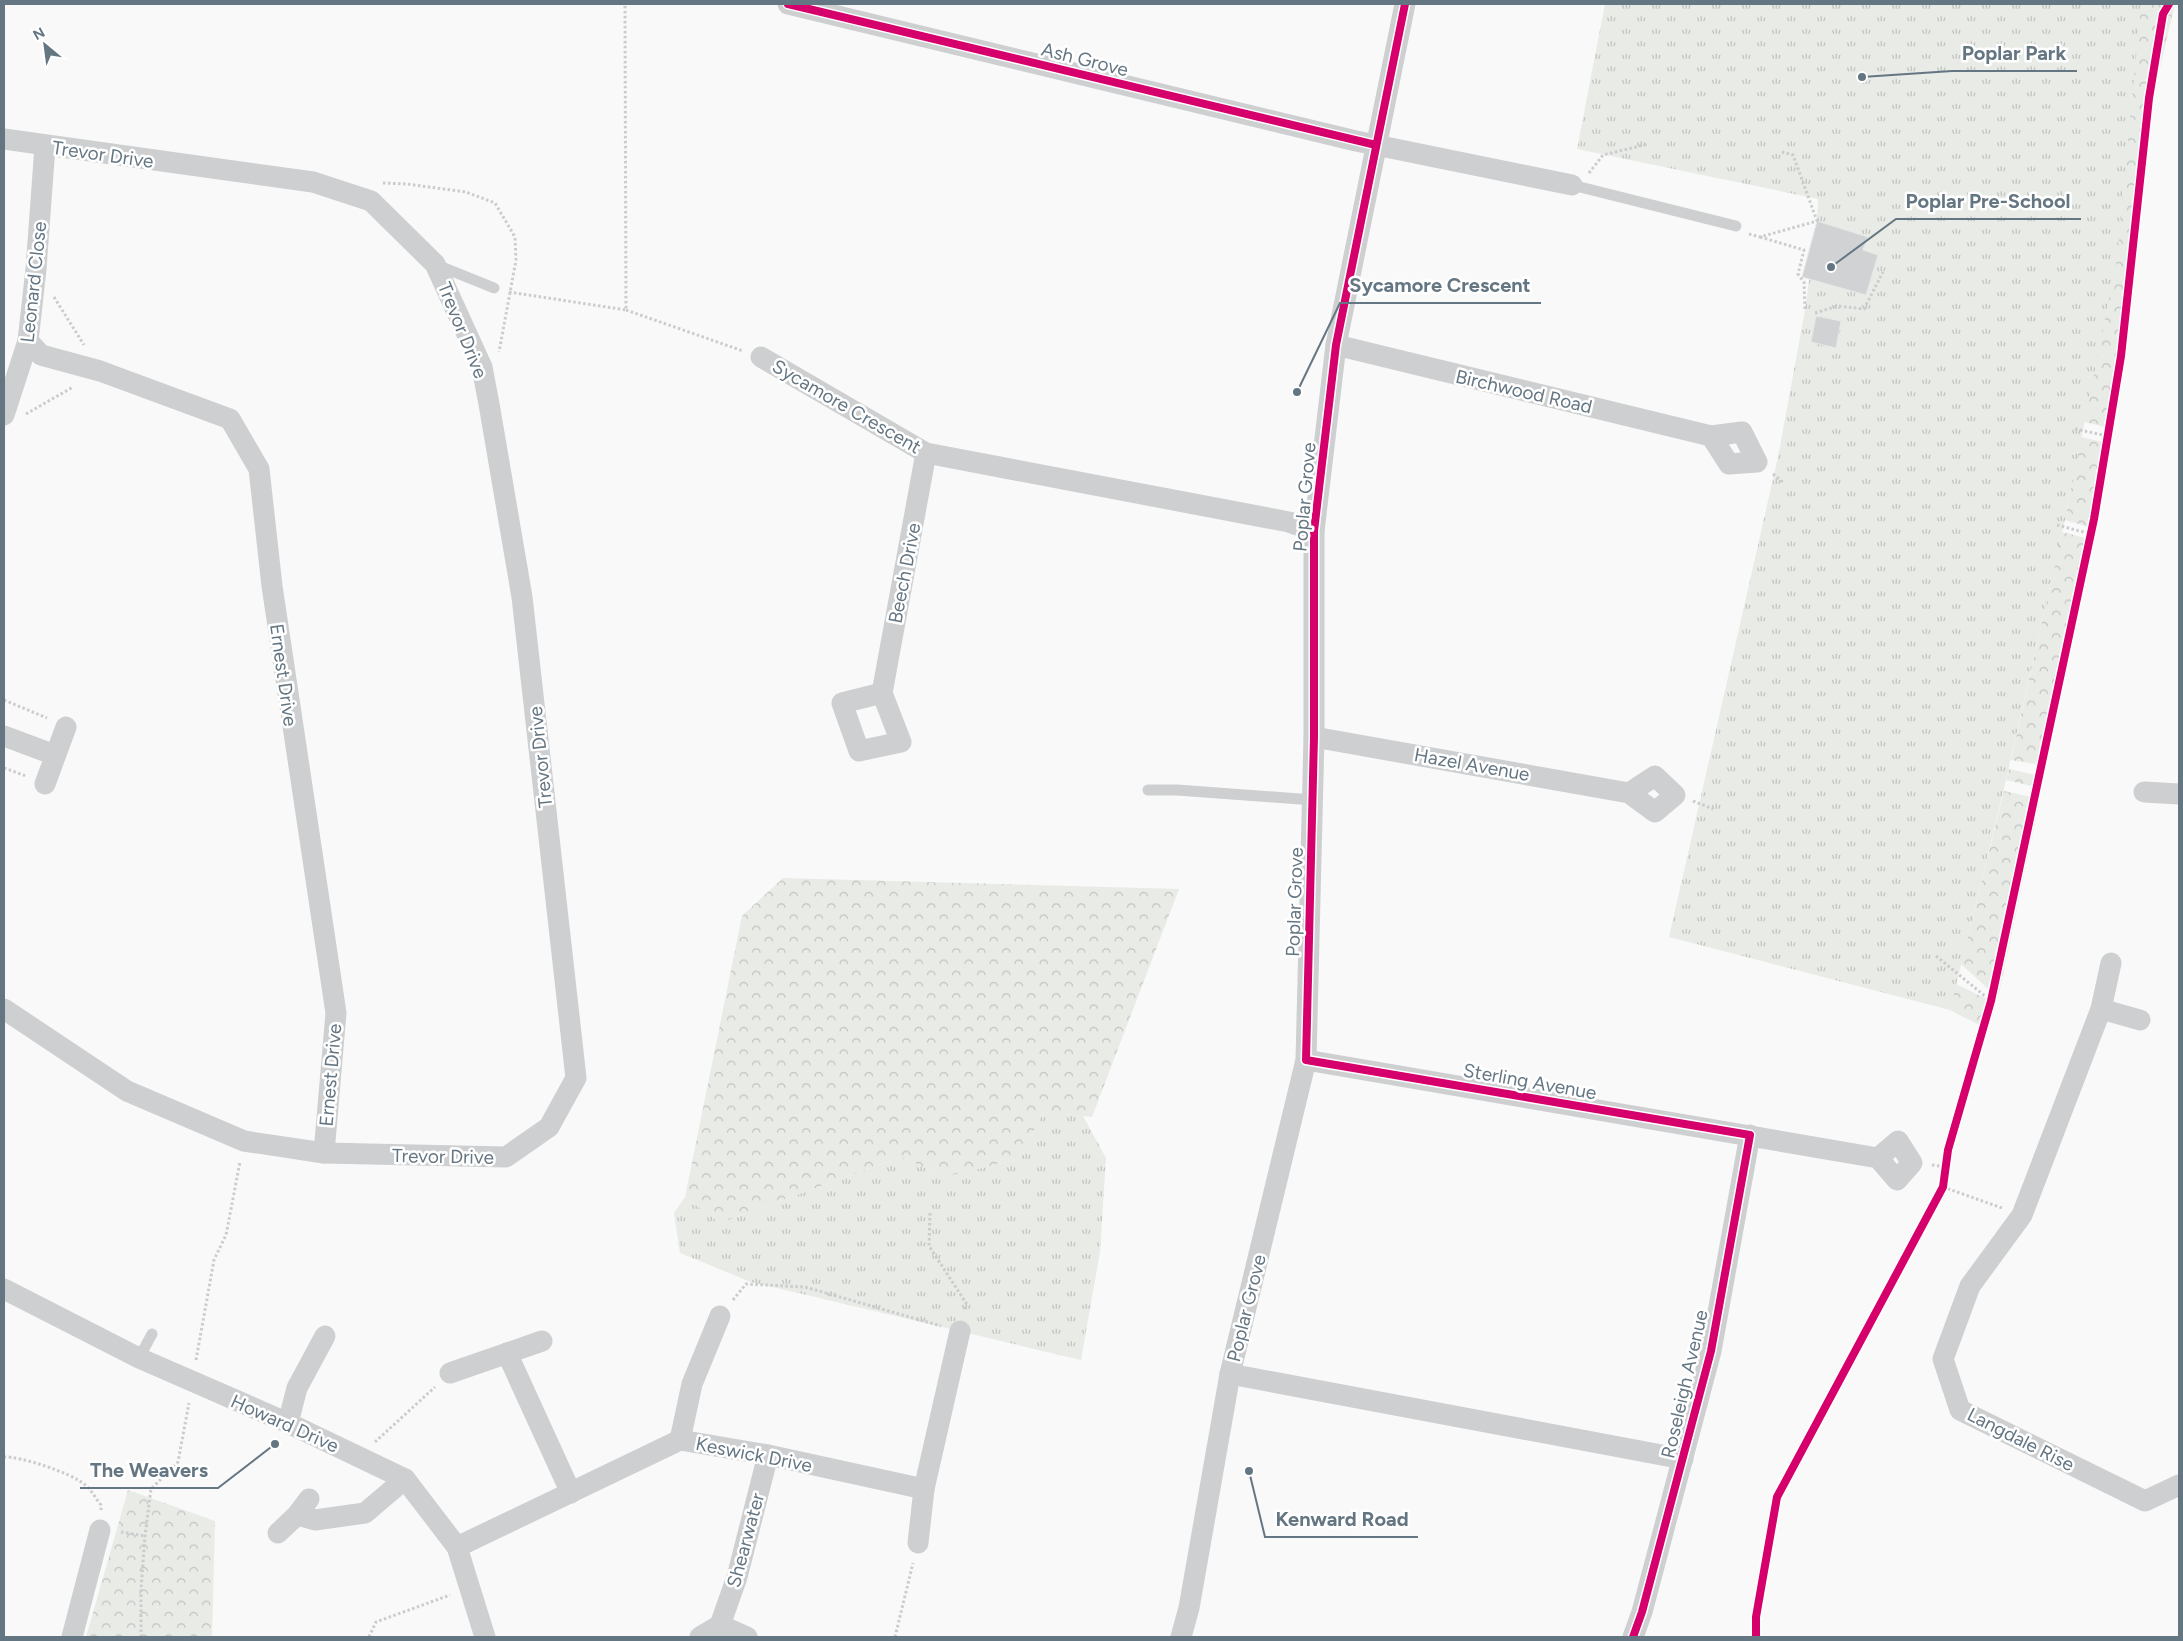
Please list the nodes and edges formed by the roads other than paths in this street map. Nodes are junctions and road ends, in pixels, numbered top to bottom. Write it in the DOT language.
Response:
graph roads {
  1 [pos="788,4"];
  2 [pos="1405,4"];
  3 [pos="4,139"];
  4 [pos="1376,145"];
  5 [pos="45,146"];
  6 [pos="1577,186"];
  7 [pos="1736,226"];
  8 [pos="435,264"];
  9 [pos="494,288"];
  10 [pos="28,341"];
  11 [pos="1336,345"];
  12 [pos="761,357"];
  13 [pos="12,416"];
  14 [pos="1711,436"];
  15 [pos="926,453"];
  16 [pos="1314,531"];
  17 [pos="882,693"];
  18 [pos="66,727"];
  19 [pos="4,736"];
  20 [pos="1314,737"];
  21 [pos="55,755"];
  22 [pos="45,784"];
  23 [pos="1148,790"];
  24 [pos="1629,792"];
  25 [pos="2144,792"];
  26 [pos="2179,794"];
  27 [pos="1313,800"];
  28 [pos="2111,963"];
  29 [pos="4,1009"];
  30 [pos="2101,1009"];
  31 [pos="2140,1020"];
  32 [pos="1306,1060"];
  33 [pos="1750,1134"];
  34 [pos="324,1153"];
  35 [pos="1878,1158"];
  36 [pos="4,1289"];
  37 [pos="720,1316"];
  38 [pos="960,1331"];
  39 [pos="152,1334"];
  40 [pos="325,1336"];
  41 [pos="542,1341"];
  42 [pos="507,1353"];
  43 [pos="139,1358"];
  44 [pos="450,1373"];
  45 [pos="1230,1374"];
  46 [pos="288,1423"];
  47 [pos="680,1440"];
  48 [pos="768,1455"];
  49 [pos="1683,1459"];
  50 [pos="405,1479"];
  51 [pos="2179,1485"];
  52 [pos="924,1490"];
  53 [pos="571,1493"];
  54 [pos="100,1530"];
  55 [pos="278,1533"];
  56 [pos="918,1543"];
  57 [pos="457,1547"];
  58 [pos="720,1625"];
  59 [pos="72,1637"];
  60 [pos="485,1637"];
  61 [pos="700,1637"];
  62 [pos="747,1637"];
  63 [pos="1181,1637"];
  64 [pos="1633,1637"];
  1 -- 4 [label="street, Ash Grove"];
  2 -- 4 [label="street, Poplar Grove"];
  3 -- 5 [label="street, Trevor Drive"];
  4 -- 6 [label="street"];
  4 -- 11 [label="street, Poplar Grove"];
  5 -- 8 [label="street, Trevor Drive"];
  5 -- 10 [label="street, Leonard Close"];
  6 -- 7 [label="lane"];
  8 -- 9 [label="lane"];
  8 -- 34 [label="street, Trevor Drive"];
  10 -- 13 [label="street, Leonard Close"];
  10 -- 34 [label="street, Ernest Drive"];
  11 -- 14 [label="street, Birchwood Road"];
  11 -- 16 [label="street, Poplar Grove"];
  12 -- 15 [label="street, Sycamore Crescent"];
  15 -- 16 [label="street, Sycamore Crescent"];
  15 -- 17 [label="street, Beech Drive"];
  16 -- 20 [label="street, Poplar Grove"];
  18 -- 21 [label="street"];
  19 -- 21 [label="street"];
  20 -- 24 [label="street, Hazel Avenue"];
  20 -- 27 [label="street, Poplar Grove"];
  21 -- 22 [label="street"];
  23 -- 27 [label="lane"];
  25 -- 26 [label="street"];
  27 -- 32 [label="street, Poplar Grove"];
  28 -- 30 [label="street, Langdale Rise"];
  29 -- 34 [label="street, Trevor Drive"];
  30 -- 31 [label="street"];
  30 -- 51 [label="street, Langdale Rise"];
  32 -- 33 [label="street, Sterling Avenue"];
  32 -- 45 [label="street, Poplar Grove"];
  33 -- 35 [label="street, Sterling Avenue"];
  33 -- 49 [label="street, Roseleigh Avenue"];
  36 -- 43 [label="street, Howard Drive"];
  37 -- 47 [label="street"];
  38 -- 52 [label="street"];
  39 -- 43 [label="lane"];
  40 -- 46 [label="street"];
  41 -- 42 [label="street"];
  42 -- 44 [label="street"];
  42 -- 53 [label="street"];
  43 -- 46 [label="street, Howard Drive"];
  45 -- 49 [label="street"];
  45 -- 63 [label="street, Poplar Grove"];
  46 -- 50 [label="street, Howard Drive"];
  47 -- 48 [label="street, Keswick Drive"];
  47 -- 53 [label="street, Keswick Drive"];
  48 -- 52 [label="street, Keswick Drive"];
  48 -- 58 [label="street, Shearwater"];
  49 -- 64 [label="street, Roseleigh Avenue"];
  50 -- 55 [label="street"];
  50 -- 57 [label="street, Howard Drive"];
  52 -- 56 [label="street"];
  53 -- 57 [label="street, Keswick Drive"];
  54 -- 59 [label="street"];
  57 -- 60 [label="street, Howard Drive"];
  58 -- 61 [label="street"];
  58 -- 62 [label="street"];
}
